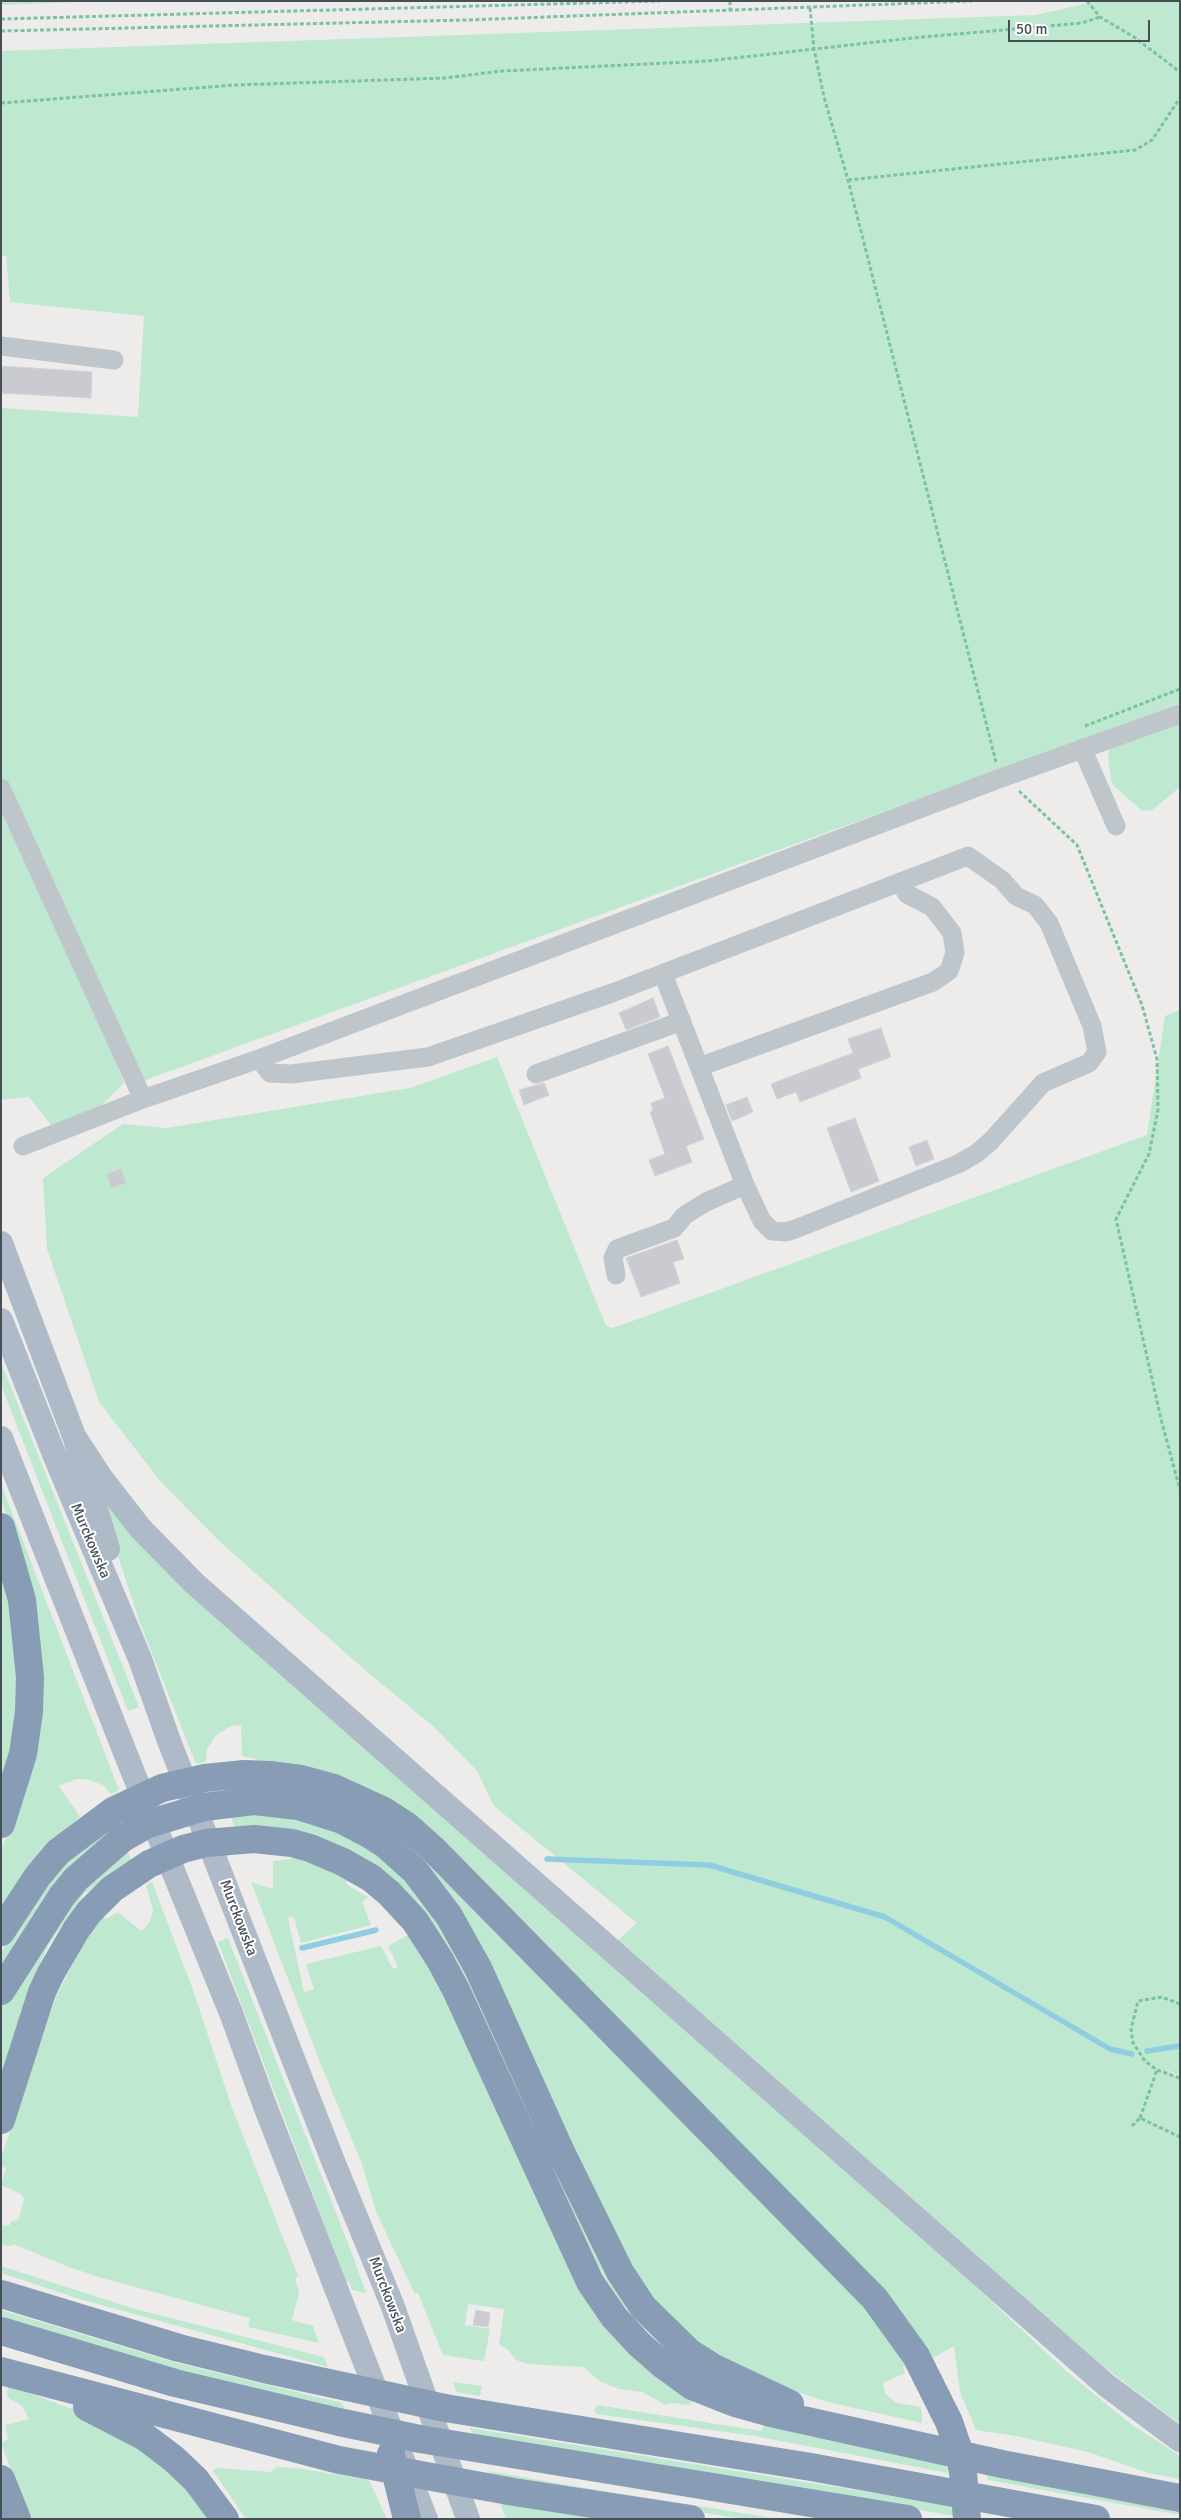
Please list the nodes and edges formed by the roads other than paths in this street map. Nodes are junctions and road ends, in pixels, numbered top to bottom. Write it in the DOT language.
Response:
graph roads {
  1 [pos="1,346"];
  2 [pos="114,360"];
  3 [pos="1180,714"];
  4 [pos="1082,748"];
  5 [pos="1,788"];
  6 [pos="1116,826"];
  7 [pos="900,882"];
  8 [pos="663,974"];
  9 [pos="682,1021"];
  10 [pos="259,1059"];
  11 [pos="699,1067"];
  12 [pos="536,1074"];
  13 [pos="143,1099"];
  14 [pos="23,1146"];
  15 [pos="745,1185"];
  16 [pos="1,1243"];
  17 [pos="616,1275"];
  18 [pos="1,1320"];
  19 [pos="74,1436"];
  20 [pos="1,1438"];
  21 [pos="1,1527"];
  22 [pos="140,1659"];
  23 [pos="1,1824"];
  24 [pos="1,1932"];
  25 [pos="1,1991"];
  26 [pos="1,2120"];
  27 [pos="1,2294"];
  28 [pos="1,2331"];
  29 [pos="1,2372"];
  30 [pos="374,2387"];
  31 [pos="848,2431"];
  32 [pos="1180,2440"];
  33 [pos="1,2479"];
  34 [pos="1180,2498"];
  35 [pos="17,2519"];
  36 [pos="225,2519"];
  37 [pos="407,2519"];
  38 [pos="426,2519"];
  39 [pos="468,2519"];
  40 [pos="691,2519"];
  41 [pos="908,2519"];
  42 [pos="967,2519"];
  43 [pos="1096,2519"];
  1 -- 2 [label="lane"];
  3 -- 4 [label="lane"];
  4 -- 6 [label="lane"];
  4 -- 10 [label="lane"];
  5 -- 13 [label="lane"];
  7 -- 8 [label="lane"];
  7 -- 11 [label="lane"];
  7 -- 15 [label="lane"];
  8 -- 9 [label="lane"];
  8 -- 10 [label="lane"];
  9 -- 11 [label="lane"];
  9 -- 12 [label="lane"];
  10 -- 13 [label="lane"];
  11 -- 15 [label="lane"];
  13 -- 14 [label="lane"];
  15 -- 17 [label="lane"];
  16 -- 19 [label="main road"];
  18 -- 22 [label="main road, Murckowska"];
  19 -- 22 [label="main road"];
  19 -- 32 [label="main road"];
  20 -- 30 [label="main road"];
  21 -- 23 [label="highway"];
  22 -- 39 [label="main road, Murckowska"];
  24 -- 42 [label="highway"];
  25 -- 31 [label="highway"];
  26 -- 31 [label="highway"];
  27 -- 43 [label="highway"];
  28 -- 41 [label="highway"];
  29 -- 36 [label="highway"];
  29 -- 40 [label="highway"];
  30 -- 37 [label="highway"];
  30 -- 38 [label="main road"];
  31 -- 34 [label="highway"];
  33 -- 35 [label="highway"];
}
